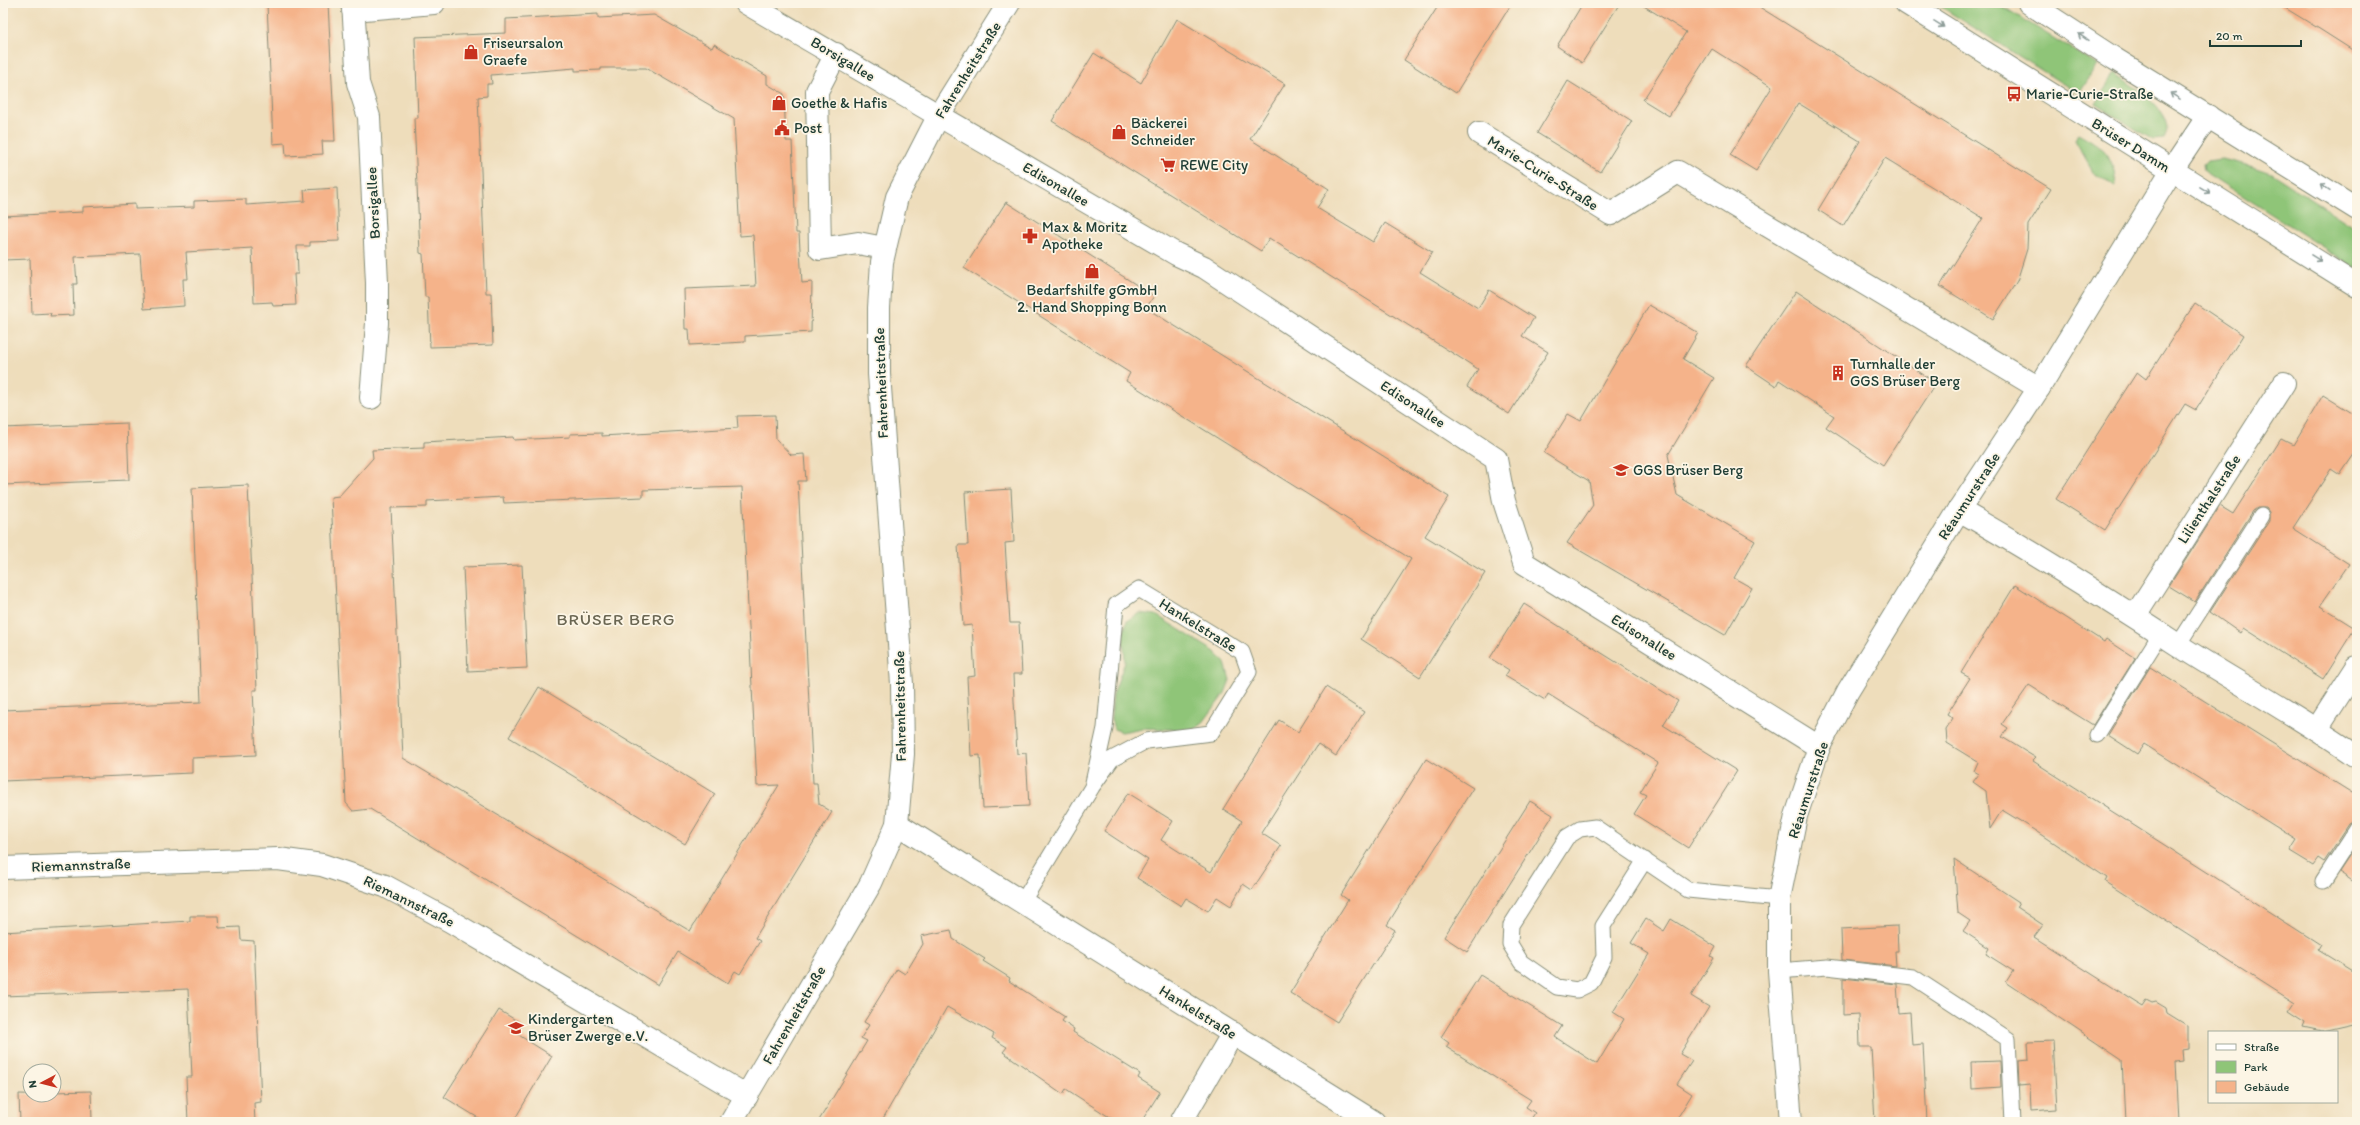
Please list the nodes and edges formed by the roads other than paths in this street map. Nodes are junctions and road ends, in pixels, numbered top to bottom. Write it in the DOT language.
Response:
graph roads {
  1 [pos="434,3"];
  2 [pos="746,3"];
  3 [pos="1009,3"];
  4 [pos="1906,3"];
  5 [pos="2029,3"];
  6 [pos="353,6"];
  7 [pos="836,54"];
  8 [pos="939,115"];
  9 [pos="2208,116"];
  10 [pos="1478,133"];
  11 [pos="2172,170"];
  12 [pos="2357,209"];
  13 [pos="884,248"];
  14 [pos="2357,286"];
  15 [pos="2284,383"];
  16 [pos="2039,388"];
  17 [pos="371,398"];
  18 [pos="1959,510"];
  19 [pos="2261,516"];
  20 [pos="2135,616"];
  21 [pos="2170,639"];
  22 [pos="2357,667"];
  23 [pos="2317,729"];
  24 [pos="2097,735"];
  25 [pos="1819,747"];
  26 [pos="2357,757"];
  27 [pos="1092,787"];
  28 [pos="897,824"];
  29 [pos="2357,829"];
  30 [pos="1645,860"];
  31 [pos="3,868"];
  32 [pos="2323,881"];
  33 [pos="1779,899"];
  34 [pos="1023,901"];
  35 [pos="1779,971"];
  36 [pos="1233,1033"];
  37 [pos="747,1096"];
  38 [pos="731,1122"];
  39 [pos="1181,1122"];
  40 [pos="1374,1122"];
  41 [pos="1791,1122"];
  42 [pos="2012,1122"];
  1 -- 6 [label="street, Borsigallee"];
  2 -- 7 [label="street, Borsigallee"];
  3 -- 8 [label="street, Fahrenheitstraße"];
  4 -- 11 [label="street, Brüser Damm, one-way"];
  9 -- 5 [label="street, one-way"];
  6 -- 17 [label="street, Borsigallee"];
  7 -- 8 [label="street, Borsigallee"];
  7 -- 13 [label="street"];
  8 -- 13 [label="street, Fahrenheitstraße"];
  8 -- 25 [label="street, Edisonallee"];
  9 -- 11 [label="street, Réaumurstraße"];
  12 -- 9 [label="street, one-way"];
  10 -- 16 [label="street, Marie-Curie-Straße"];
  11 -- 14 [label="street, Brüser Damm, one-way"];
  11 -- 16 [label="street, Réaumurstraße"];
  13 -- 28 [label="street, Fahrenheitstraße"];
  15 -- 20 [label="street, Lilienthalstraße"];
  16 -- 18 [label="street, Réaumurstraße"];
  18 -- 20 [label="street"];
  18 -- 25 [label="street, Réaumurstraße"];
  19 -- 21 [label="lane"];
  20 -- 21 [label="street"];
  21 -- 23 [label="street"];
  21 -- 24 [label="lane"];
  22 -- 23 [label="street"];
  23 -- 26 [label="street"];
  25 -- 33 [label="street, Réaumurstraße"];
  27 -- 27 [label="lane, Hankelstraße"];
  27 -- 34 [label="lane, Hankelstraße"];
  28 -- 34 [label="street, Hankelstraße"];
  28 -- 37 [label="street, Fahrenheitstraße"];
  29 -- 32 [label="lane"];
  30 -- 30 [label="lane"];
  30 -- 33 [label="lane"];
  31 -- 37 [label="street, Riemannstraße"];
  33 -- 35 [label="street, Réaumurstraße"];
  34 -- 36 [label="street, Hankelstraße"];
  35 -- 41 [label="street, Réaumurstraße"];
  35 -- 42 [label="lane"];
  36 -- 39 [label="street"];
  36 -- 40 [label="street, Hankelstraße"];
  37 -- 38 [label="street, Fahrenheitstraße"];
}
